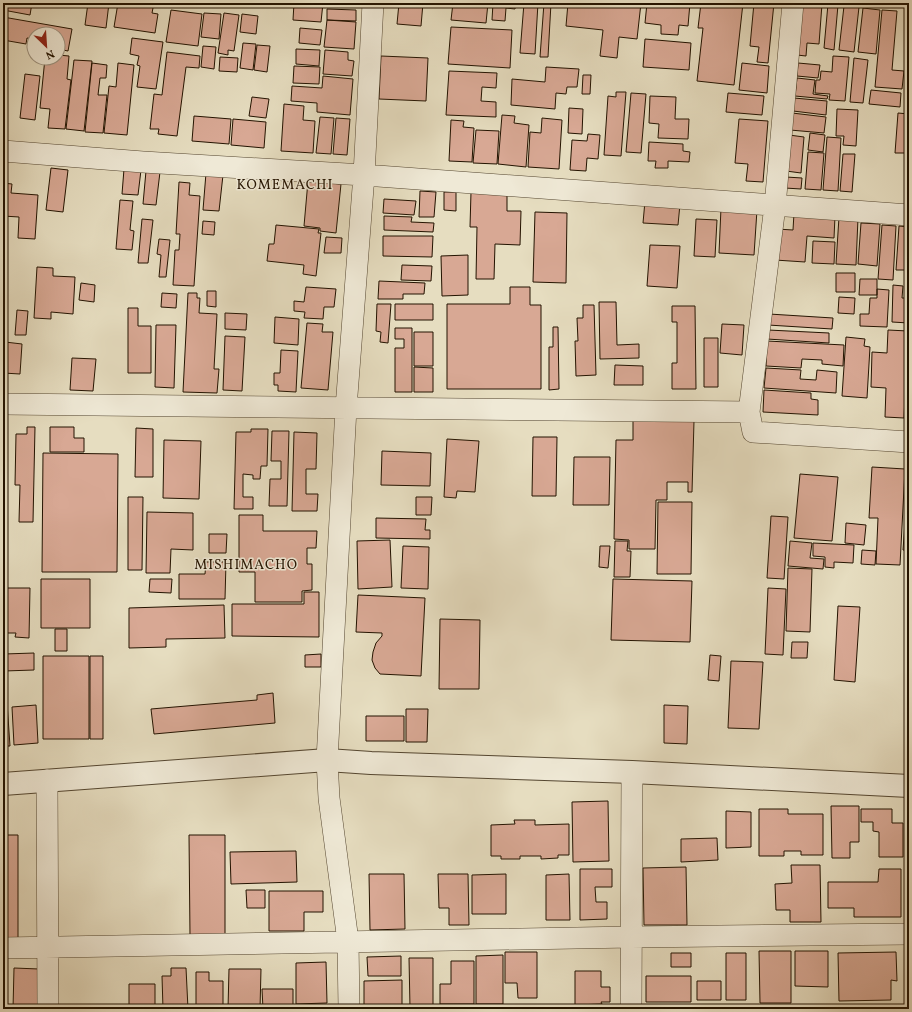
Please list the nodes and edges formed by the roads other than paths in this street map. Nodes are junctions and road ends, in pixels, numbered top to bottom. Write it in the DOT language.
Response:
graph roads {
  1 [pos="373,3"];
  2 [pos="793,3"];
  3 [pos="3,151"];
  4 [pos="364,175"];
  5 [pos="775,206"];
  6 [pos="909,215"];
  7 [pos="3,404"];
  8 [pos="346,408"];
  9 [pos="751,422"];
  10 [pos="909,442"];
  11 [pos="327,760"];
  12 [pos="632,772"];
  13 [pos="47,780"];
  14 [pos="3,784"];
  15 [pos="909,786"];
  16 [pos="909,934"];
  17 [pos="631,937"];
  18 [pos="348,942"];
  19 [pos="48,947"];
  20 [pos="3,948"];
  21 [pos="48,1009"];
  22 [pos="349,1009"];
  23 [pos="631,1009"];
  1 -- 4 [label="street"];
  2 -- 5 [label="street"];
  3 -- 4 [label="street"];
  4 -- 5 [label="street"];
  4 -- 8 [label="street"];
  5 -- 6 [label="street"];
  5 -- 9 [label="street"];
  7 -- 8 [label="street"];
  8 -- 9 [label="street"];
  8 -- 11 [label="street"];
  9 -- 10 [label="street"];
  11 -- 12 [label="street"];
  11 -- 13 [label="street"];
  11 -- 18 [label="street"];
  12 -- 15 [label="street"];
  12 -- 17 [label="street"];
  13 -- 14 [label="street"];
  13 -- 19 [label="street"];
  16 -- 17 [label="street"];
  17 -- 18 [label="street"];
  17 -- 23 [label="street"];
  18 -- 19 [label="street"];
  18 -- 22 [label="street"];
  19 -- 20 [label="street"];
  19 -- 21 [label="street"];
}
